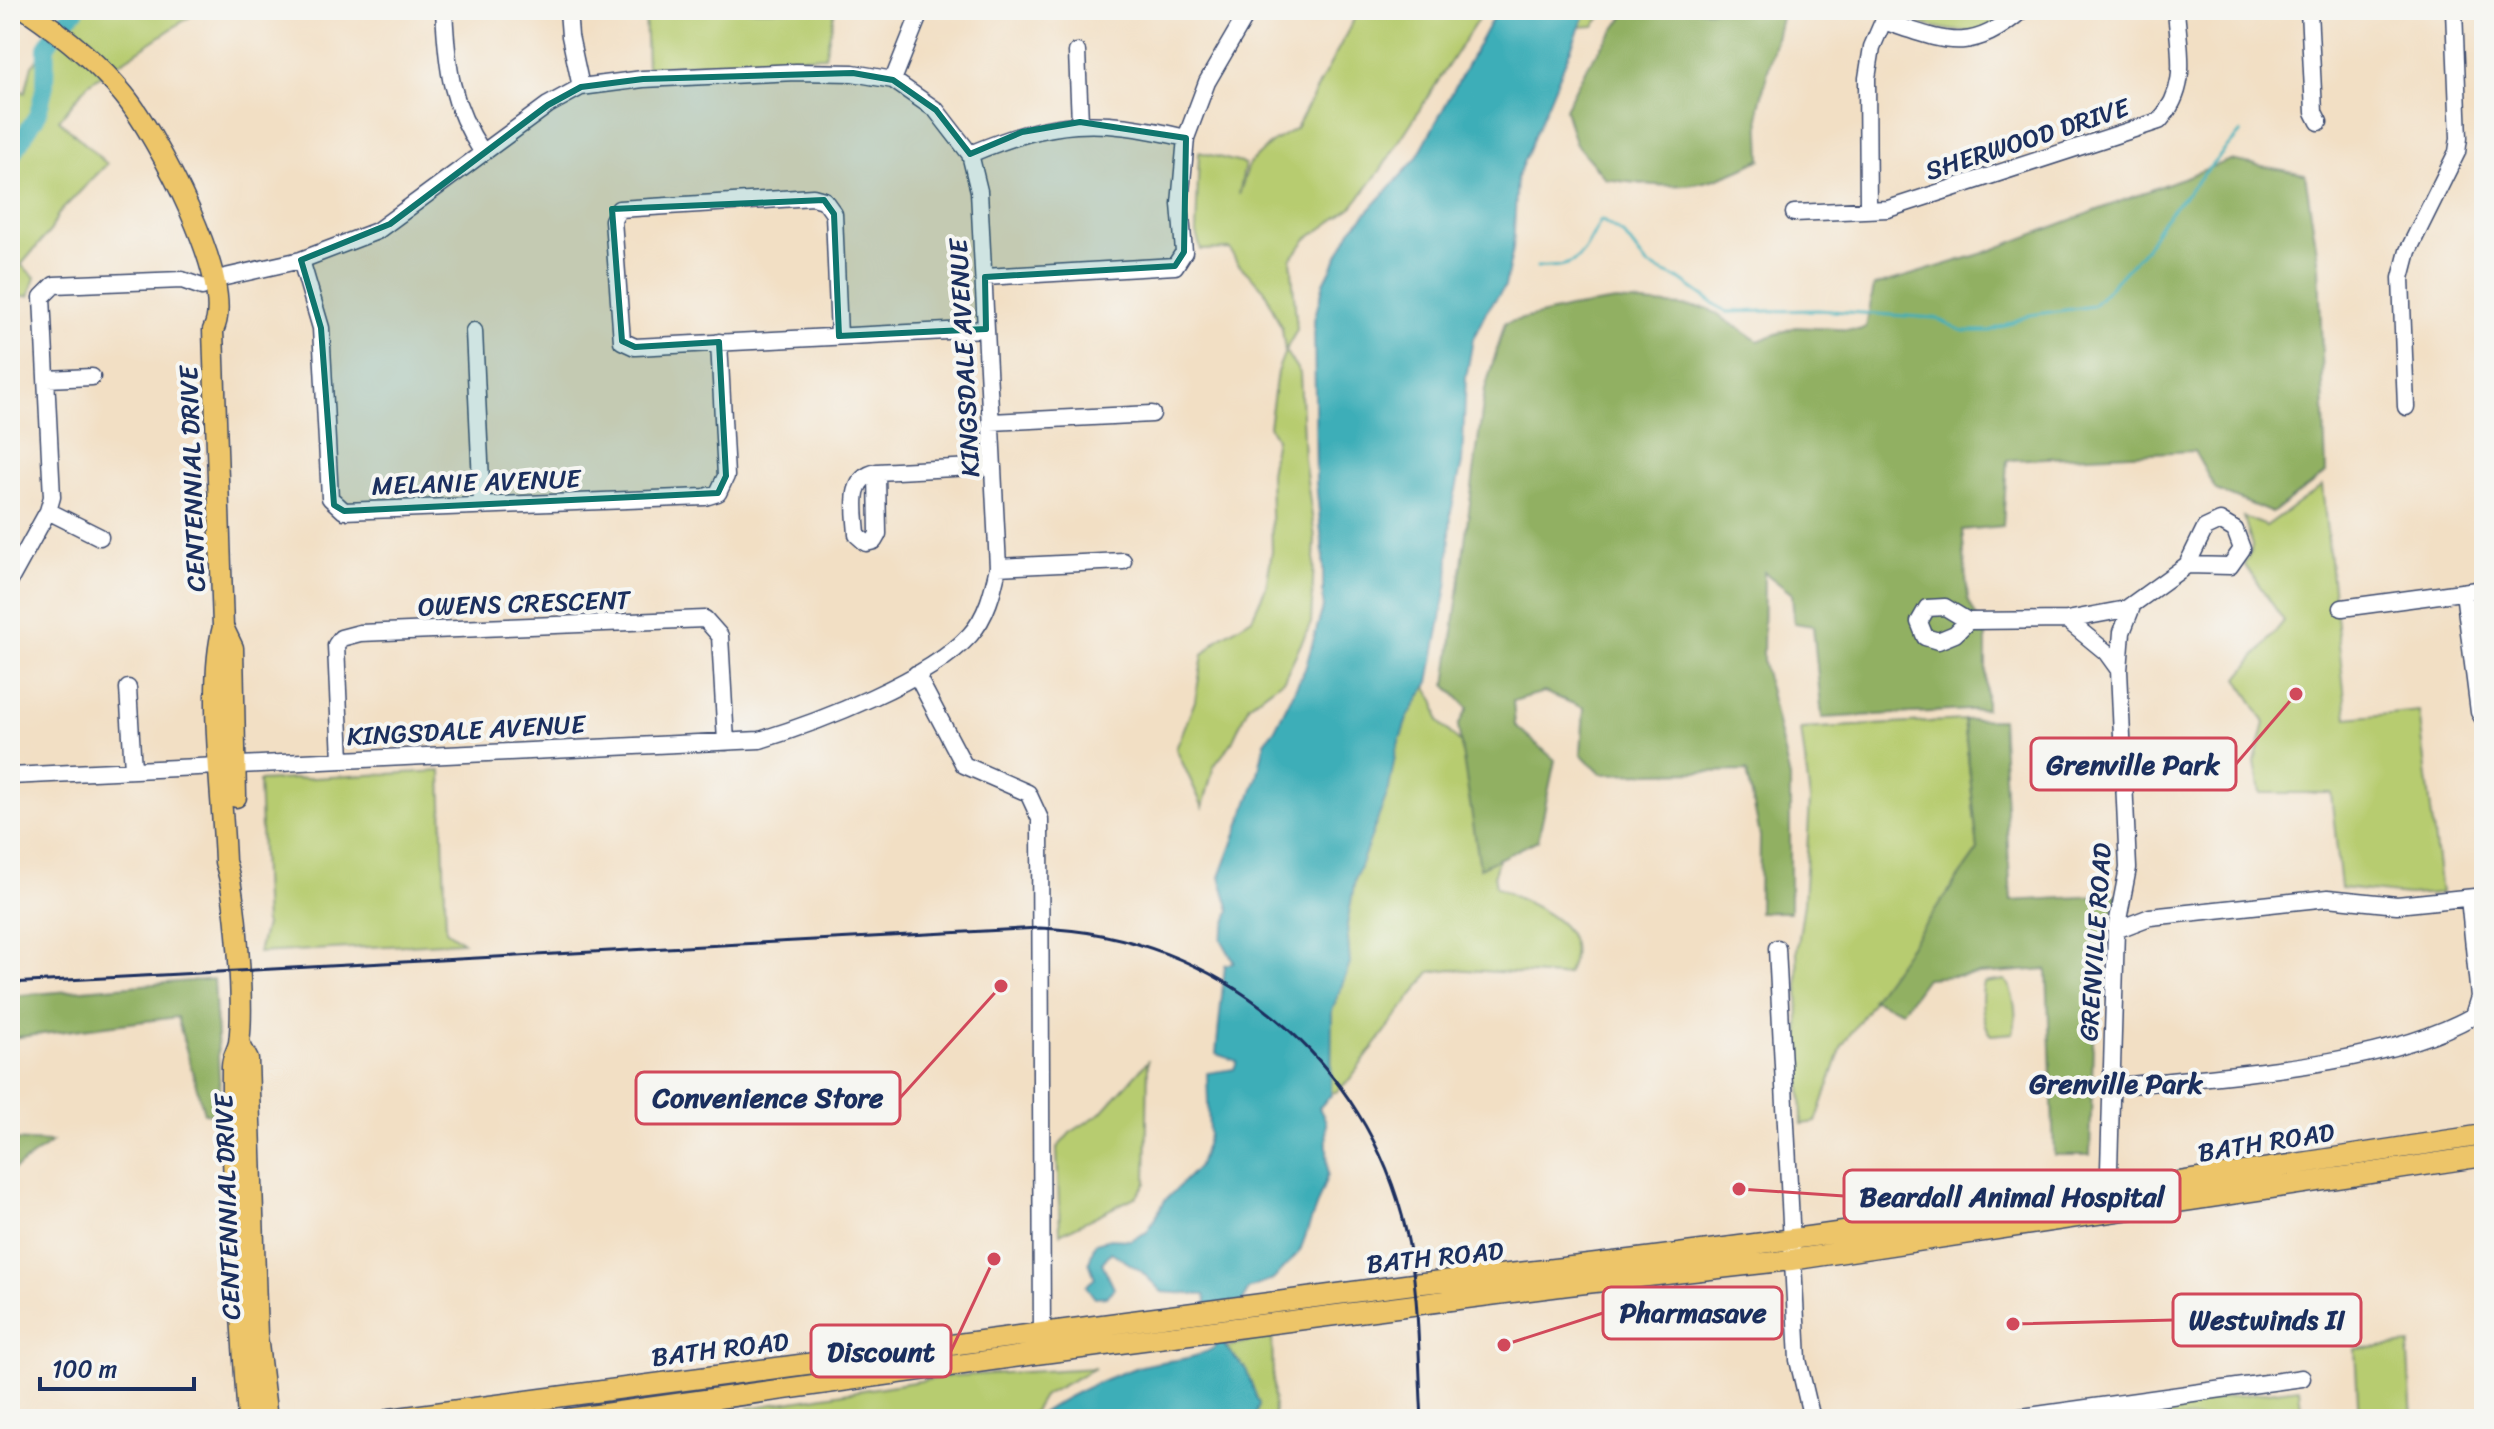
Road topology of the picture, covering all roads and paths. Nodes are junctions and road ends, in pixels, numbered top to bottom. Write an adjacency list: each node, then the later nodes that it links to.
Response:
1 (27, 10): 23 (main road, CENTENNIAL DRIVE)
2 (444, 10): 17 (street)
3 (568, 10): 13 (street)
4 (921, 10): 12 (street)
5 (1249, 10): 16 (street)
6 (2022, 10): 10 (street)
7 (2176, 10): 19 (street, SHERWOOD DRIVE)
8 (2309, 10): 15 (street)
9 (2454, 10): 30 (street)
10 (1886, 16): 19 (street)
11 (1077, 52): 14 (street)
12 (893, 80): 13 (street, KINGSDALE AVENUE); 18 (street, KINGSDALE AVENUE)
13 (581, 87): 17 (street, KINGSDALE AVENUE)
14 (1080, 122): 16 (street); 18 (street)
15 (2319, 122)
16 (1186, 138): 22 (street)
17 (483, 153): 21 (street, KINGSDALE AVENUE)
18 (970, 154): 22 (street, KINGSDALE AVENUE)
19 (1868, 209): 20 (street, SHERWOOD DRIVE)
20 (1794, 213)
21 (301, 260): 23 (street, KINGSDALE AVENUE); 35 (street, MELANIE AVENUE)
22 (985, 277): 24 (street, KINGSDALE AVENUE)
23 (207, 284): 29 (street); 54 (main road, CENTENNIAL DRIVE)
24 (986, 329): 26 (street); 32 (street, KINGSDALE AVENUE)
25 (474, 331): 35 (street)
26 (839, 336): 27 (street); 27 (street)
27 (719, 342): 35 (street, MELANIE AVENUE)
28 (92, 377): 29 (street)
29 (47, 379): 36 (street)
30 (2406, 407)
31 (1152, 414): 32 (street)
32 (991, 422): 33 (street, KINGSDALE AVENUE)
33 (992, 466): 34 (street); 40 (street, KINGSDALE AVENUE)
34 (877, 472)
35 (482, 504)
36 (48, 511): 37 (street); 41 (street)
37 (100, 537)
38 (1123, 561): 40 (street)
39 (2187, 565): 44 (street)
40 (998, 567): 49 (street, KINGSDALE AVENUE)
41 (10, 580)
42 (2484, 589): 43 (street)
43 (2464, 592): 45 (street); 51 (street)
44 (2133, 604): 46 (street); 48 (street, GRENVILLE ROAD)
45 (2342, 608)
46 (2067, 620): 47 (street); 48 (street)
47 (1968, 621)
48 (2119, 670): 57 (street, GRENVILLE ROAD)
49 (916, 674): 52 (street, KINGSDALE AVENUE); 73 (street)
50 (128, 688): 55 (street)
51 (2484, 720)
52 (726, 742): 53 (street, KINGSDALE AVENUE); 53 (street, OWENS CRESCENT)
53 (341, 760): 54 (street, KINGSDALE AVENUE)
54 (228, 764): 55 (street, KINGSDALE AVENUE); 62 (main road, CENTENNIAL DRIVE)
55 (133, 769): 56 (street, KINGSDALE AVENUE)
56 (10, 776)
57 (2125, 889): 59 (street); 60 (street, GRENVILLE ROAD)
58 (2476, 897): 59 (street); 63 (street)
59 (2150, 917): 60 (street)
60 (2116, 930): 63 (street, GRENVILLE ROAD)
61 (1777, 948): 69 (street)
62 (239, 1043): 76 (main road, CENTENNIAL DRIVE); 77 (main road, CENTENNIAL DRIVE)
63 (2111, 1087): 66 (street, GRENVILLE ROAD)
64 (2484, 1135): 67 (main road, BATH ROAD)
65 (2484, 1156): 70 (main road, BATH ROAD)
66 (2109, 1169): 67 (street); 68 (street, GRENVILLE ROAD)
67 (2136, 1188): 68 (main road, BATH ROAD)
68 (2096, 1194): 69 (main road, BATH ROAD)
69 (1790, 1239): 70 (street); 71 (main road, BATH ROAD)
70 (1791, 1260): 71 (main road, BATH ROAD); 80 (street)
71 (1567, 1277): 72 (main road, BATH ROAD)
72 (1262, 1315): 73 (main road, BATH ROAD); 73 (main road, BATH ROAD)
73 (1042, 1344): 78 (main road, BATH ROAD); 79 (main road, BATH ROAD)
74 (2302, 1378): 75 (street)
75 (2107, 1413): 81 (street)
76 (248, 1419)
77 (267, 1419)
78 (390, 1419)
79 (568, 1419)
80 (1812, 1419)
81 (2007, 1419)

